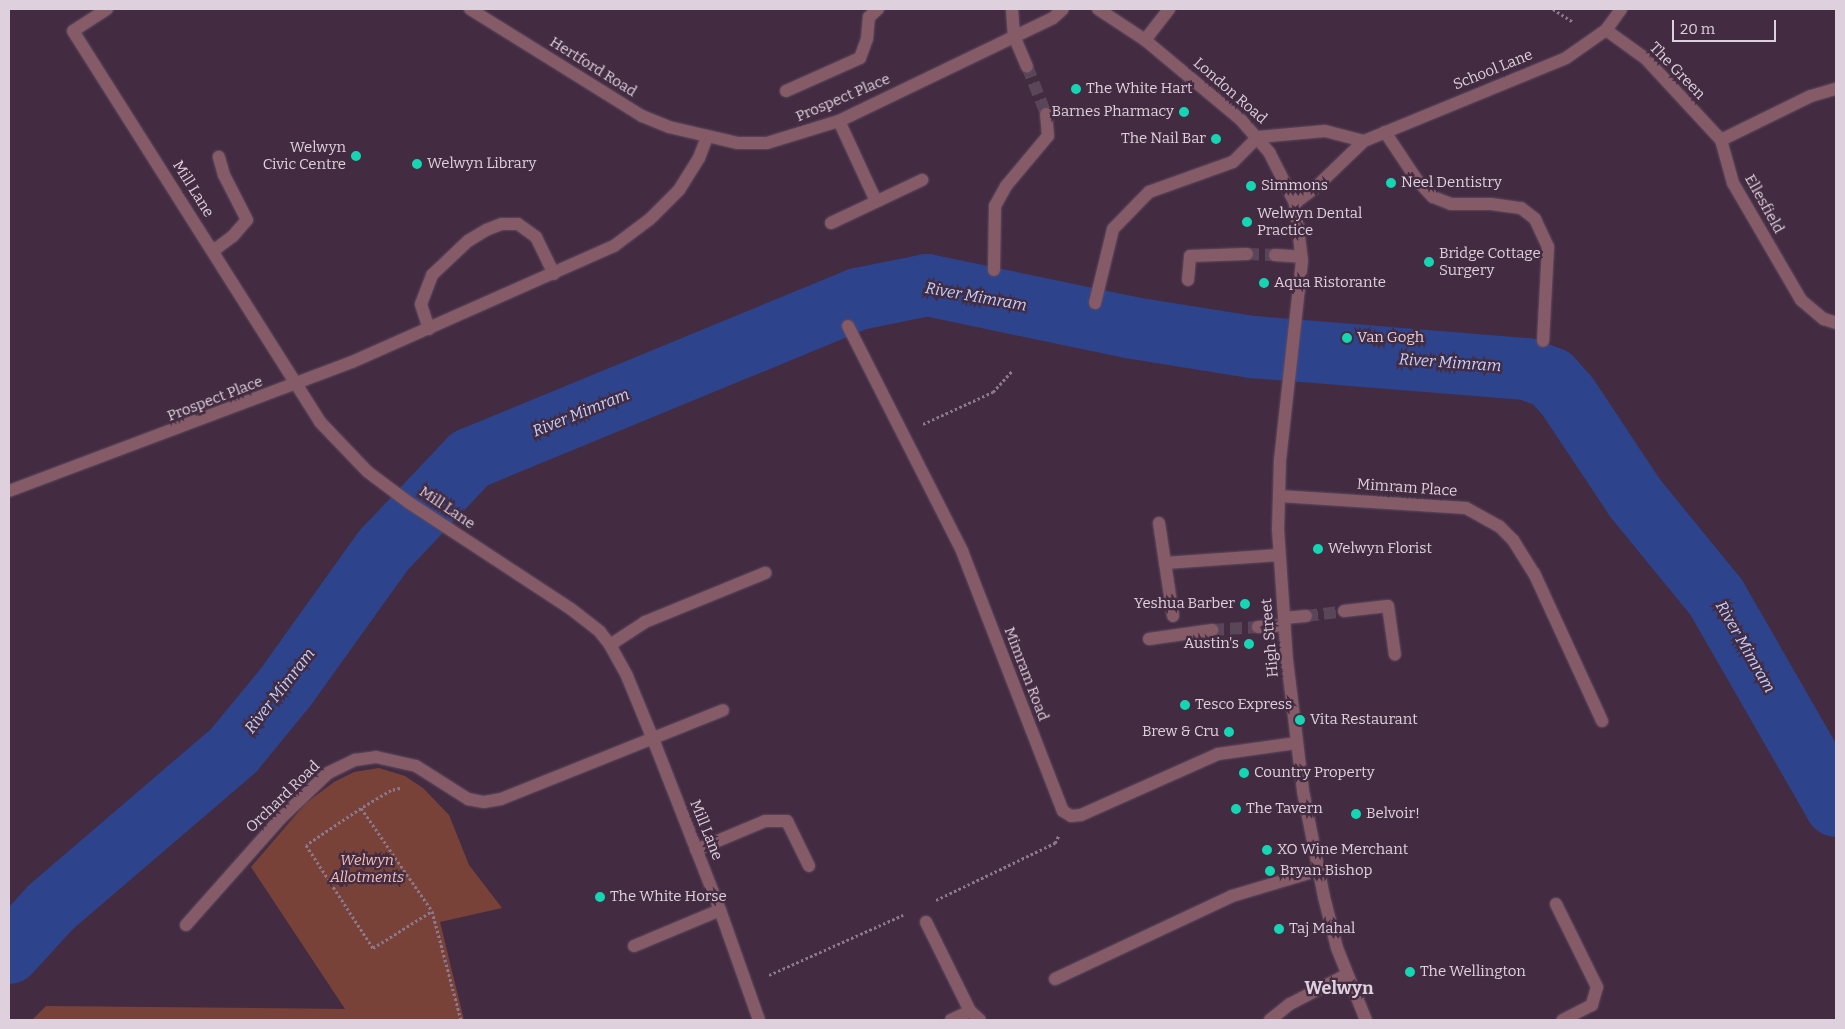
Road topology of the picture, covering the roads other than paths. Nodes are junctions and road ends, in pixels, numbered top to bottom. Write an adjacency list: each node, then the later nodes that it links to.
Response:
1 (107, 9): 27 (street, Mill Lane)
2 (470, 9): 18 (street, Hertford Road)
3 (878, 9): 14 (street)
4 (1012, 9): 10 (street)
5 (1063, 9): 10 (street, Prospect Place)
6 (1098, 9): 11 (street, London Road)
7 (1169, 9): 11 (street)
8 (1621, 9): 9 (street, School Lane)
9 (1606, 30): 17 (street, School Lane); 20 (street, The Green)
10 (1014, 36): 12 (street); 16 (street, Prospect Place)
11 (1145, 40): 19 (street, London Road)
12 (1028, 66)
13 (1836, 89): 20 (street)
14 (786, 91)
15 (1046, 114): 31 (street)
16 (839, 121): 18 (street, Prospect Place); 24 (street)
17 (1385, 132): 21 (street, School Lane); 38 (street)
18 (707, 137): 32 (street, Prospect Place)
19 (1258, 137): 21 (street); 25 (street, London Road); 34 (street)
20 (1721, 140): 35 (street, Ellesfield)
21 (1364, 141): 25 (street, School Lane)
22 (219, 157): 27 (street)
23 (922, 180): 24 (street)
24 (876, 201): 26 (street)
25 (1295, 203): 30 (street, London Road)
26 (831, 223)
27 (213, 251): 40 (street, Mill Lane)
28 (1247, 254): 33 (street)
29 (1275, 255): 30 (street)
30 (1302, 257): 39 (street, London Road)
31 (994, 270)
32 (554, 274): 37 (street, Prospect Place); 37 (street)
33 (1188, 280)
34 (1094, 302)
35 (1836, 323)
36 (848, 326): 59 (street, Mimram Road)
37 (429, 329): 40 (street, Prospect Place)
38 (1543, 341)
39 (1289, 381): 42 (street, High Street)
40 (295, 385): 41 (street, Prospect Place); 54 (street, Mill Lane)
41 (9, 491)
42 (1279, 496): 44 (street, High Street); 57 (street, Mimram Place)
43 (1159, 524): 45 (street)
44 (1279, 555): 45 (street); 50 (street, High Street)
45 (1165, 563): 48 (street)
46 (765, 573): 54 (street)
47 (1344, 611): 55 (street)
48 (1173, 616)
49 (1306, 616): 50 (street)
50 (1284, 622): 51 (street); 59 (street, High Street)
51 (1258, 627)
52 (1212, 630): 53 (street)
53 (1149, 639)
54 (610, 645): 58 (street, Mill Lane)
55 (1395, 655)
56 (723, 710): 58 (street, Orchard Road)
57 (1602, 721)
58 (653, 739): 60 (street, Mill Lane); 66 (street, Orchard Road)
59 (1296, 743): 62 (street, High Street)
60 (696, 850): 61 (street); 64 (street, Mill Lane)
61 (808, 866)
62 (1319, 870): 68 (street, High Street); 69 (street)
63 (1556, 904): 76 (street)
64 (720, 910): 67 (street); 71 (street, Mill Lane)
65 (926, 922): 70 (street)
66 (186, 925)
67 (634, 946)
68 (1346, 976): 74 (street); 75 (street, High Street)
69 (1055, 979)
70 (970, 1011): 72 (street); 73 (street)
71 (759, 1020)
72 (951, 1020)
73 (980, 1020)
74 (1270, 1020)
75 (1366, 1020)
76 (1563, 1020)

